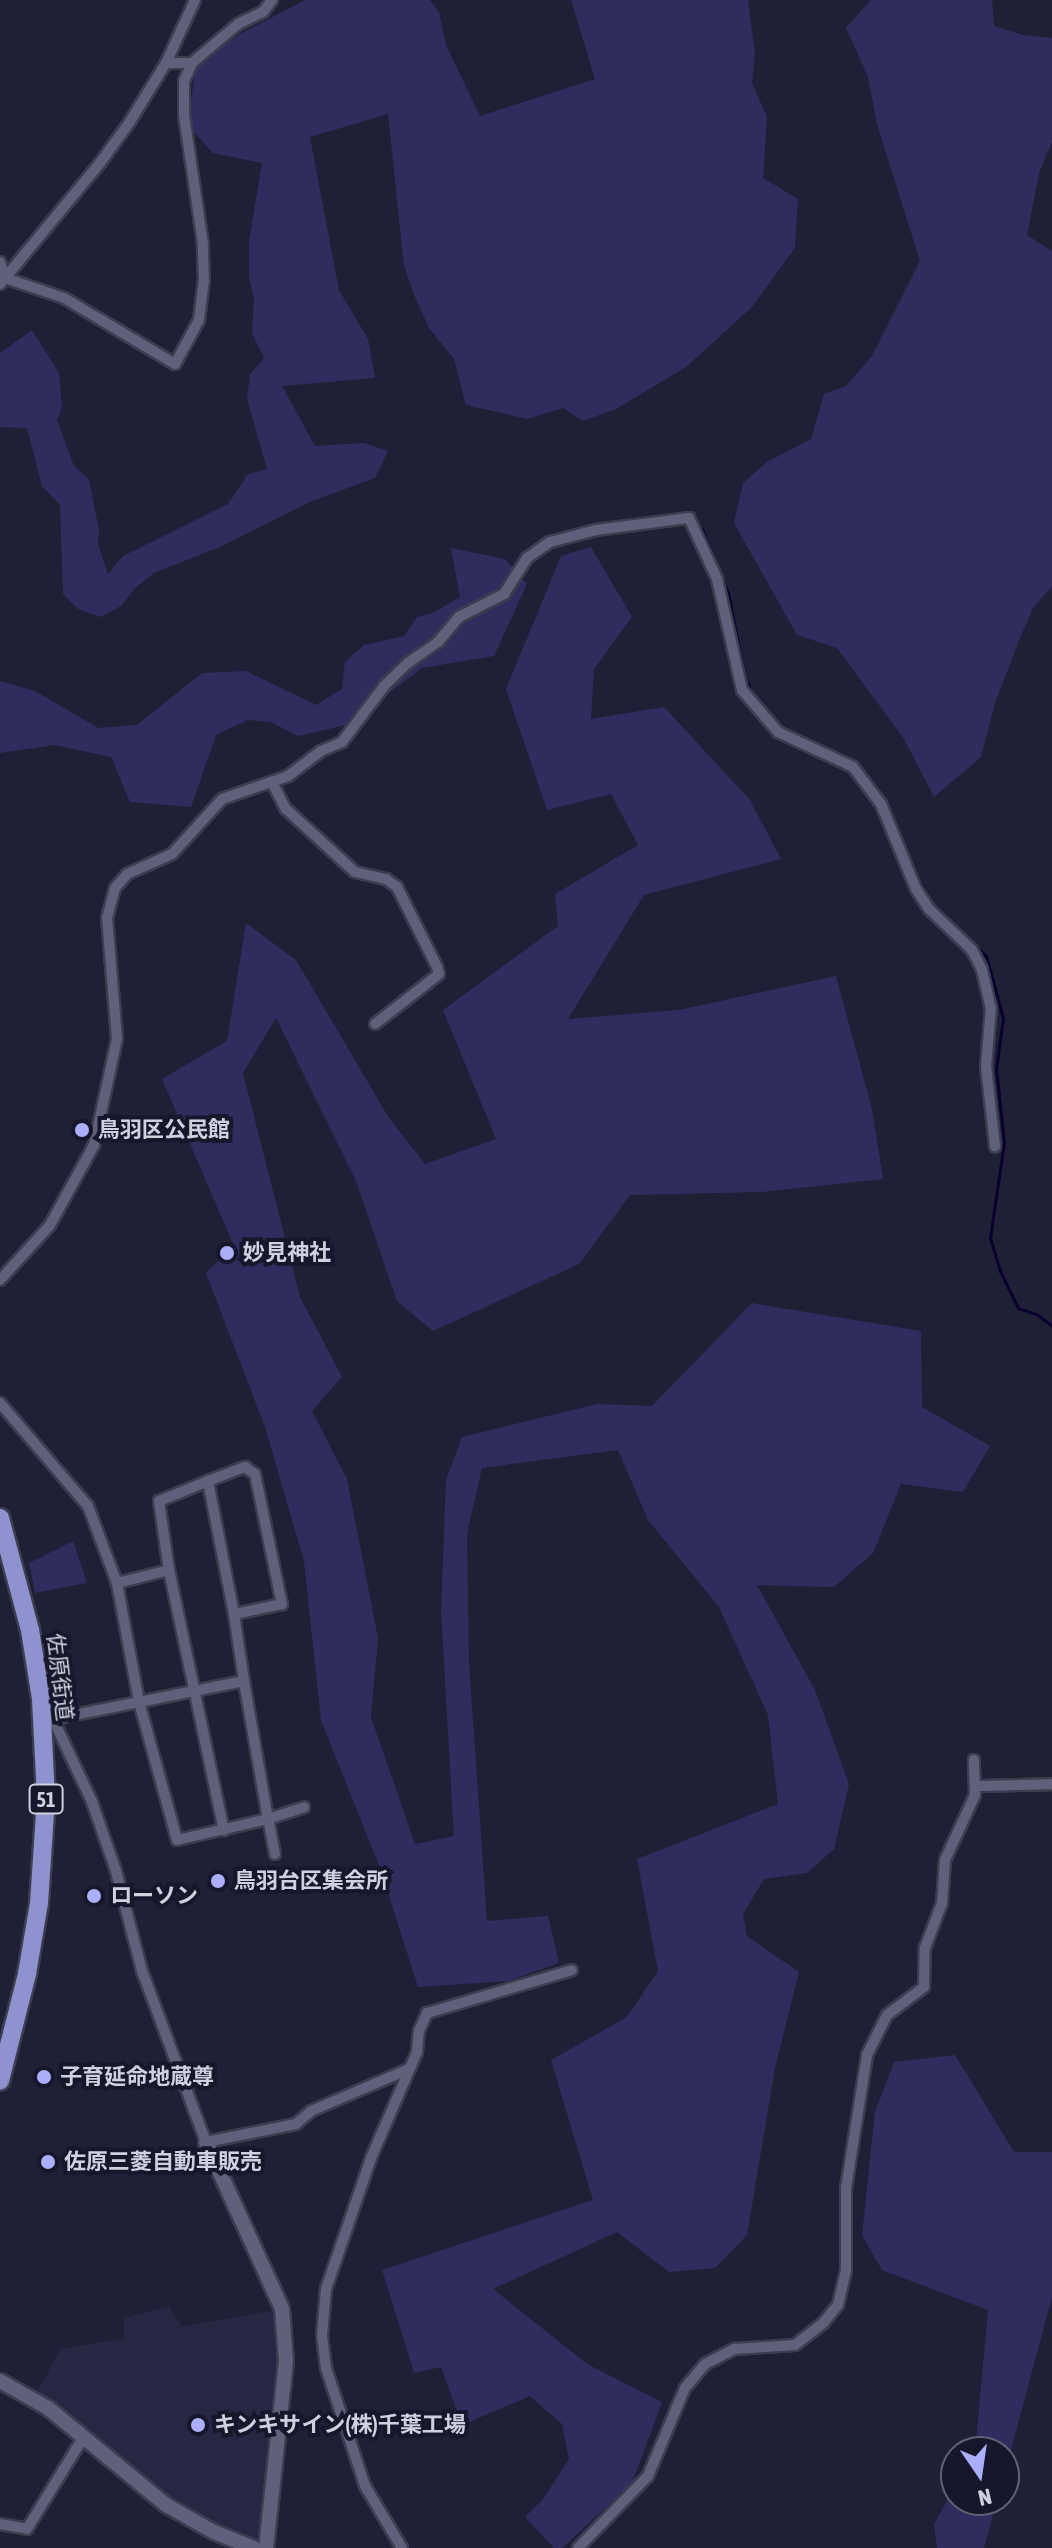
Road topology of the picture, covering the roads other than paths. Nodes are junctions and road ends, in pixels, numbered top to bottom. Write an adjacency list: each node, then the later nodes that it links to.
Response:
1 (195, 0): 3 (street)
2 (272, 0): 4 (street)
3 (166, 63): 4 (street); 6 (street)
4 (192, 63): 6 (street)
5 (0, 262): 6 (street)
6 (3, 281)
7 (272, 782): 8 (street); 9 (street); 10 (street)
8 (375, 1024)
9 (995, 1146)
10 (0, 1280)
11 (0, 1403): 15 (street)
12 (208, 1481): 14 (street); 16 (street); 16 (street)
13 (1, 1521): 20 (highway, 佐原街道 / 51)
14 (169, 1570): 15 (street); 18 (street)
15 (117, 1583): 19 (street)
16 (234, 1614): 17 (street)
17 (244, 1681): 18 (street); 25 (street)
18 (192, 1692): 19 (street); 26 (street)
19 (139, 1702): 20 (street); 26 (street)
20 (48, 1720): 29 (highway, 佐原街道 / 51); 32 (street)
21 (974, 1760): 23 (street)
22 (1052, 1784): 23 (street)
23 (977, 1786): 39 (street)
24 (304, 1807): 25 (street)
25 (268, 1819): 26 (street); 27 (street)
26 (224, 1830)
27 (275, 1854)
28 (572, 1970): 30 (street)
29 (5, 2040): 31 (highway, 佐原街道 / 51)
30 (409, 2069): 32 (street); 38 (street)
31 (0, 2081)
32 (206, 2142): 37 (street)
33 (0, 2381): 34 (street)
34 (83, 2438): 35 (street); 36 (street)
35 (0, 2524)
36 (254, 2548)
37 (266, 2548)
38 (402, 2548)
39 (578, 2548)

